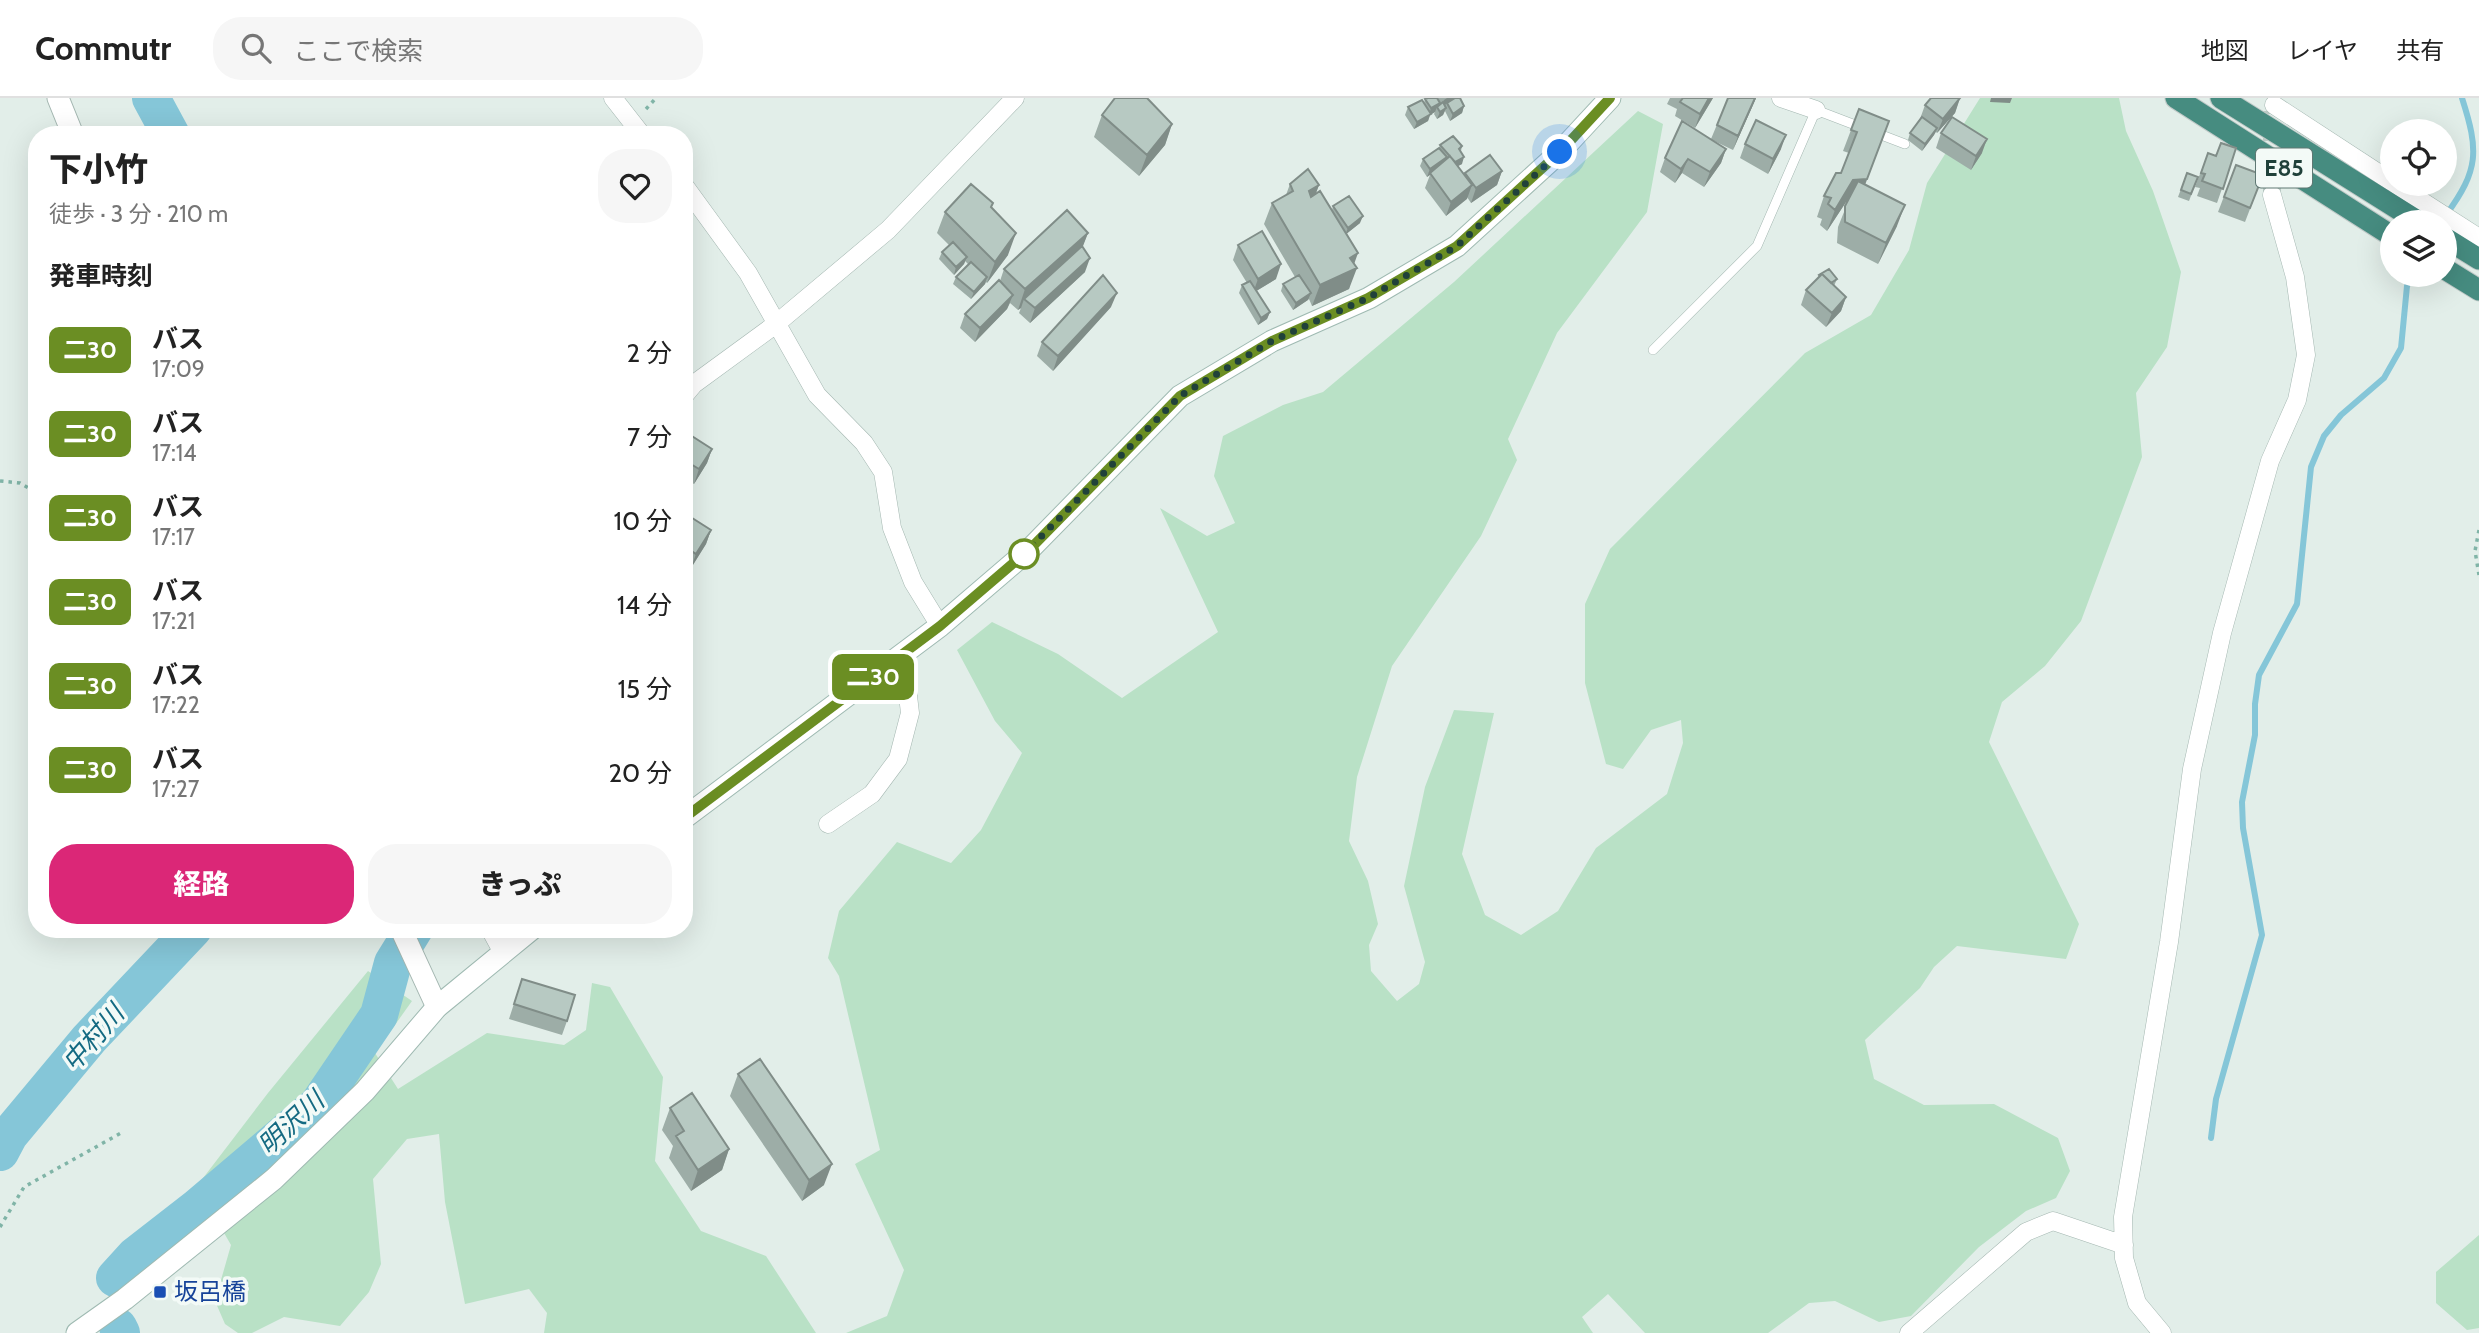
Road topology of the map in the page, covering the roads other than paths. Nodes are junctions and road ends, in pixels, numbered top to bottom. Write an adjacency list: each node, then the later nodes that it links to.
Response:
1 (58, 98): 10 (main road)
2 (613, 98): 11 (street)
3 (1015, 98): 24 (street)
4 (1610, 98): 27 (main road)
5 (1781, 98): 9 (street)
6 (2176, 98): 18 (highway, E85)
7 (2221, 98): 17 (highway, E85)
8 (2274, 105): 13 (street)
9 (1816, 110): 12 (lane); 25 (lane)
10 (69, 126)
11 (635, 126)
12 (1905, 144)
13 (2380, 174)
14 (2272, 195): 36 (street)
15 (2414, 196): 19 (street)
16 (693, 197): 24 (street)
17 (2400, 210)
18 (2380, 228)
19 (2479, 238)
20 (2457, 246): 21 (highway)
21 (2479, 260)
22 (2457, 276): 23 (highway)
23 (2479, 290)
24 (776, 324): 26 (street); 27 (street)
25 (1653, 351)
26 (693, 385)
27 (940, 626): 28 (main road)
28 (907, 651): 29 (main road); 30 (street)
29 (693, 811)
30 (828, 824)
31 (405, 938): 35 (main road)
32 (495, 938): 34 (street)
33 (522, 938): 34 (main road)
34 (503, 953): 35 (main road)
35 (437, 1007): 37 (main road)
36 (2123, 1245): 38 (street); 39 (street)
37 (77, 1333)
38 (1909, 1333)
39 (2162, 1333)

